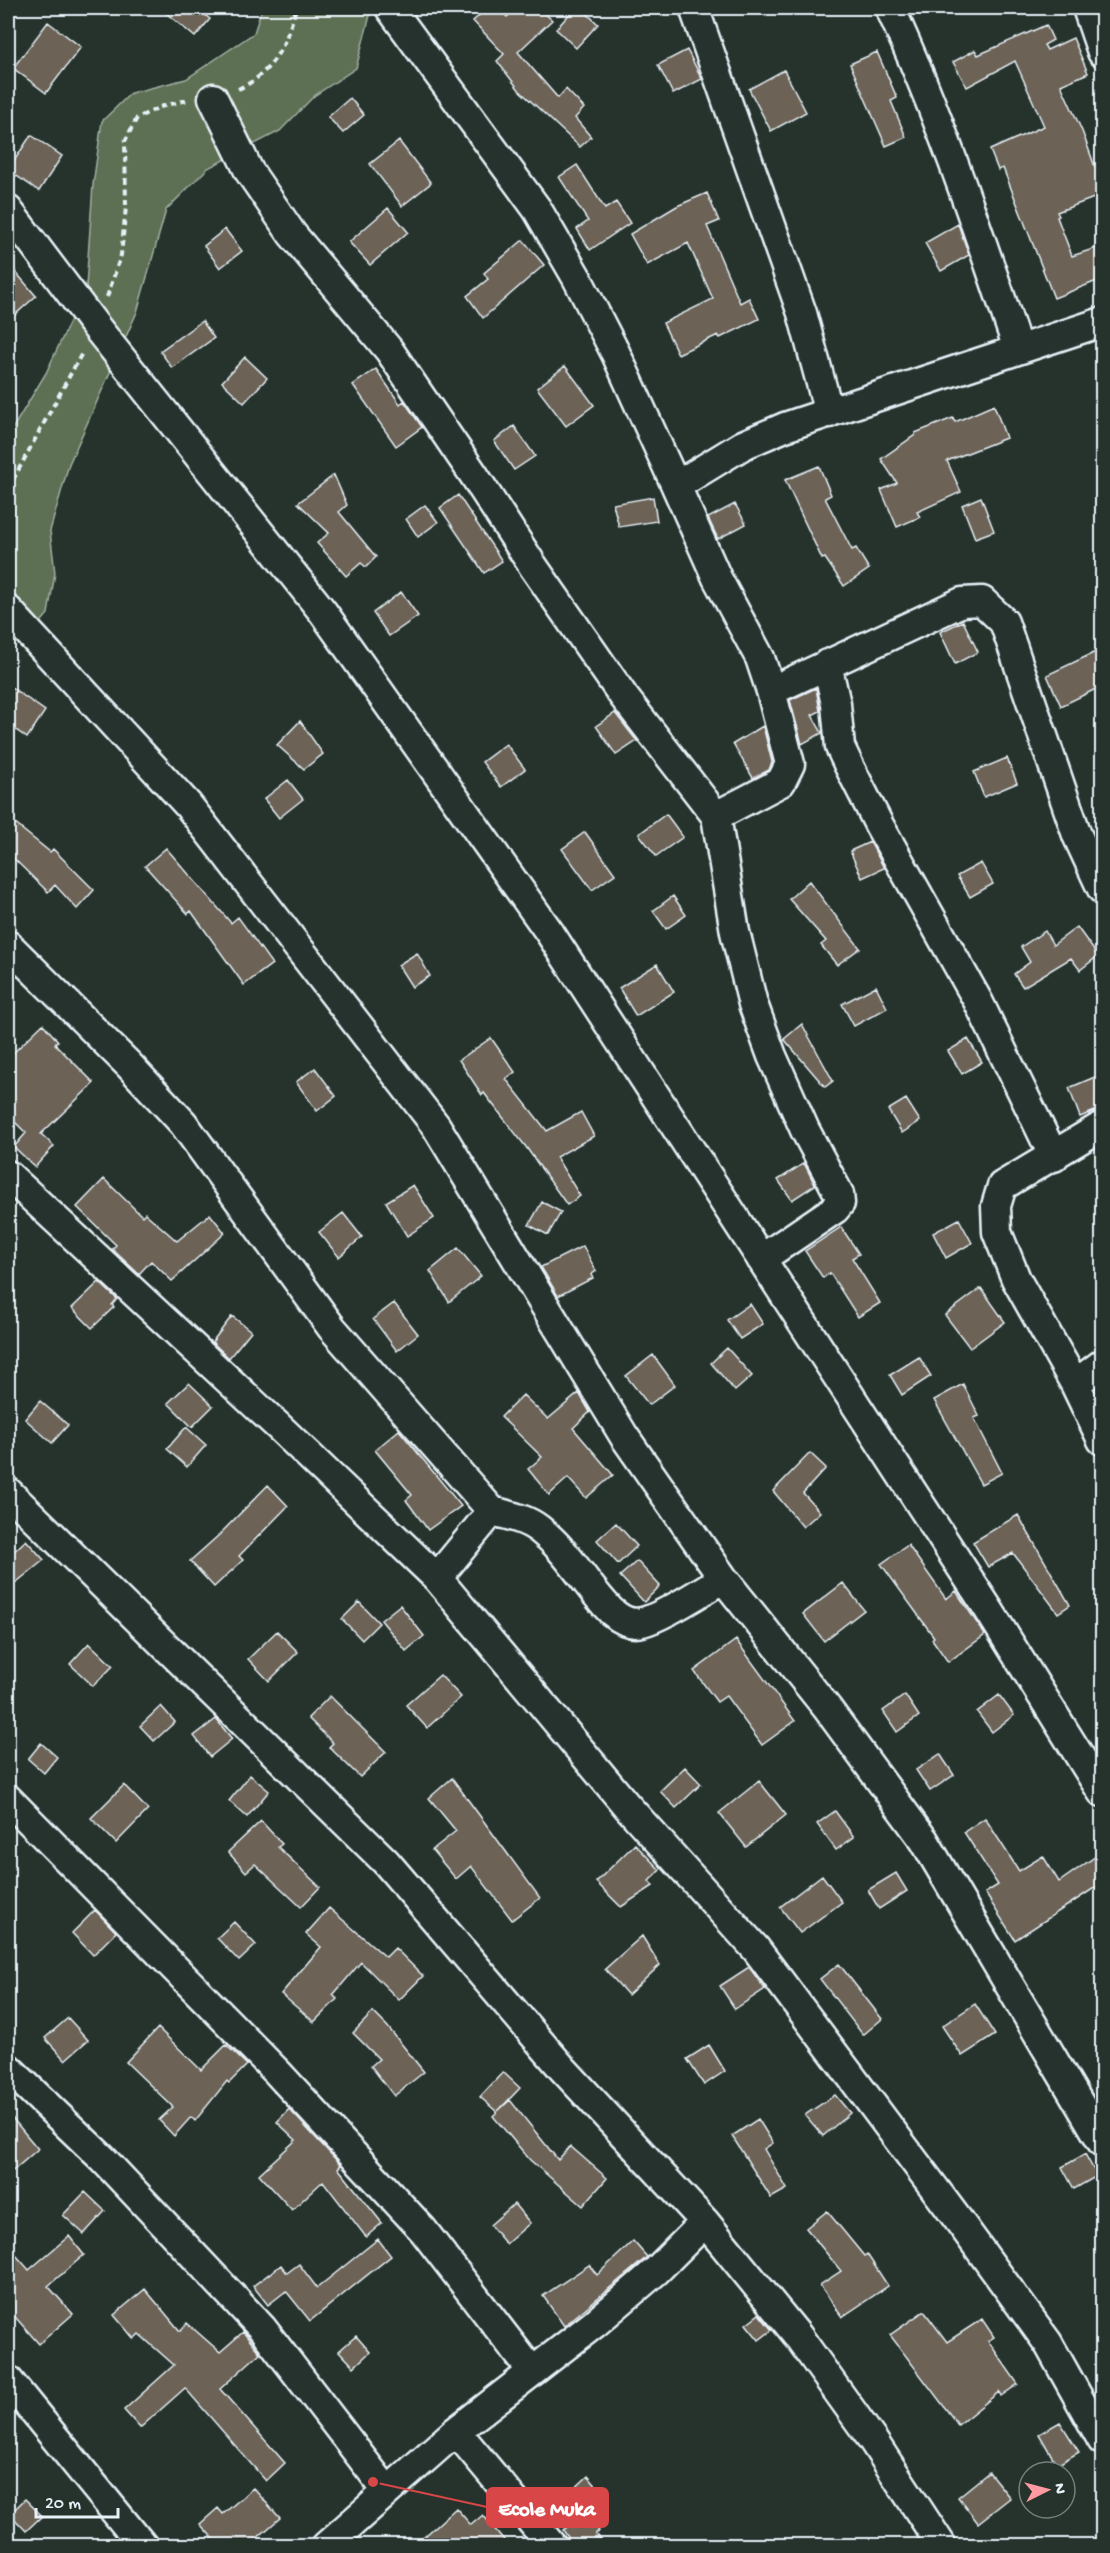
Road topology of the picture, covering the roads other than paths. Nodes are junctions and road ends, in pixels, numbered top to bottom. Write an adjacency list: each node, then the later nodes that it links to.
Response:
1 (390, 8): 11 (street)
2 (694, 8): 10 (street)
3 (890, 8): 9 (street)
4 (1087, 8): 5 (street)
5 (1102, 52)
6 (213, 98): 15 (street)
7 (8, 210): 21 (street)
8 (1102, 322): 9 (street)
9 (1018, 349): 10 (street)
10 (829, 413): 11 (street)
11 (676, 486): 14 (street)
12 (8, 610): 28 (street)
13 (827, 664): 14 (street); 16 (street); 19 (street)
14 (771, 691): 15 (street)
15 (716, 816): 21 (street)
16 (1102, 889)
17 (8, 945): 26 (street)
18 (1102, 1126): 19 (street)
19 (1054, 1157): 23 (street)
20 (8, 1175): 27 (street)
21 (761, 1259): 29 (street)
22 (1102, 1364): 23 (street)
23 (1075, 1384): 24 (street)
24 (1102, 1440)
25 (8, 1492): 33 (street)
26 (492, 1510): 27 (street); 28 (street)
27 (437, 1578): 37 (street)
28 (723, 1578): 32 (street)
29 (1102, 1792)
30 (8, 1799): 34 (street)
31 (8, 2068): 38 (street)
32 (1102, 2142)
33 (705, 2222): 34 (street); 42 (street)
34 (531, 2370): 36 (street)
35 (8, 2380): 39 (street)
36 (456, 2431): 38 (street); 41 (street)
37 (1102, 2439)
38 (387, 2491): 40 (street)
39 (143, 2546)
40 (326, 2546)
41 (552, 2546)
42 (942, 2546)

